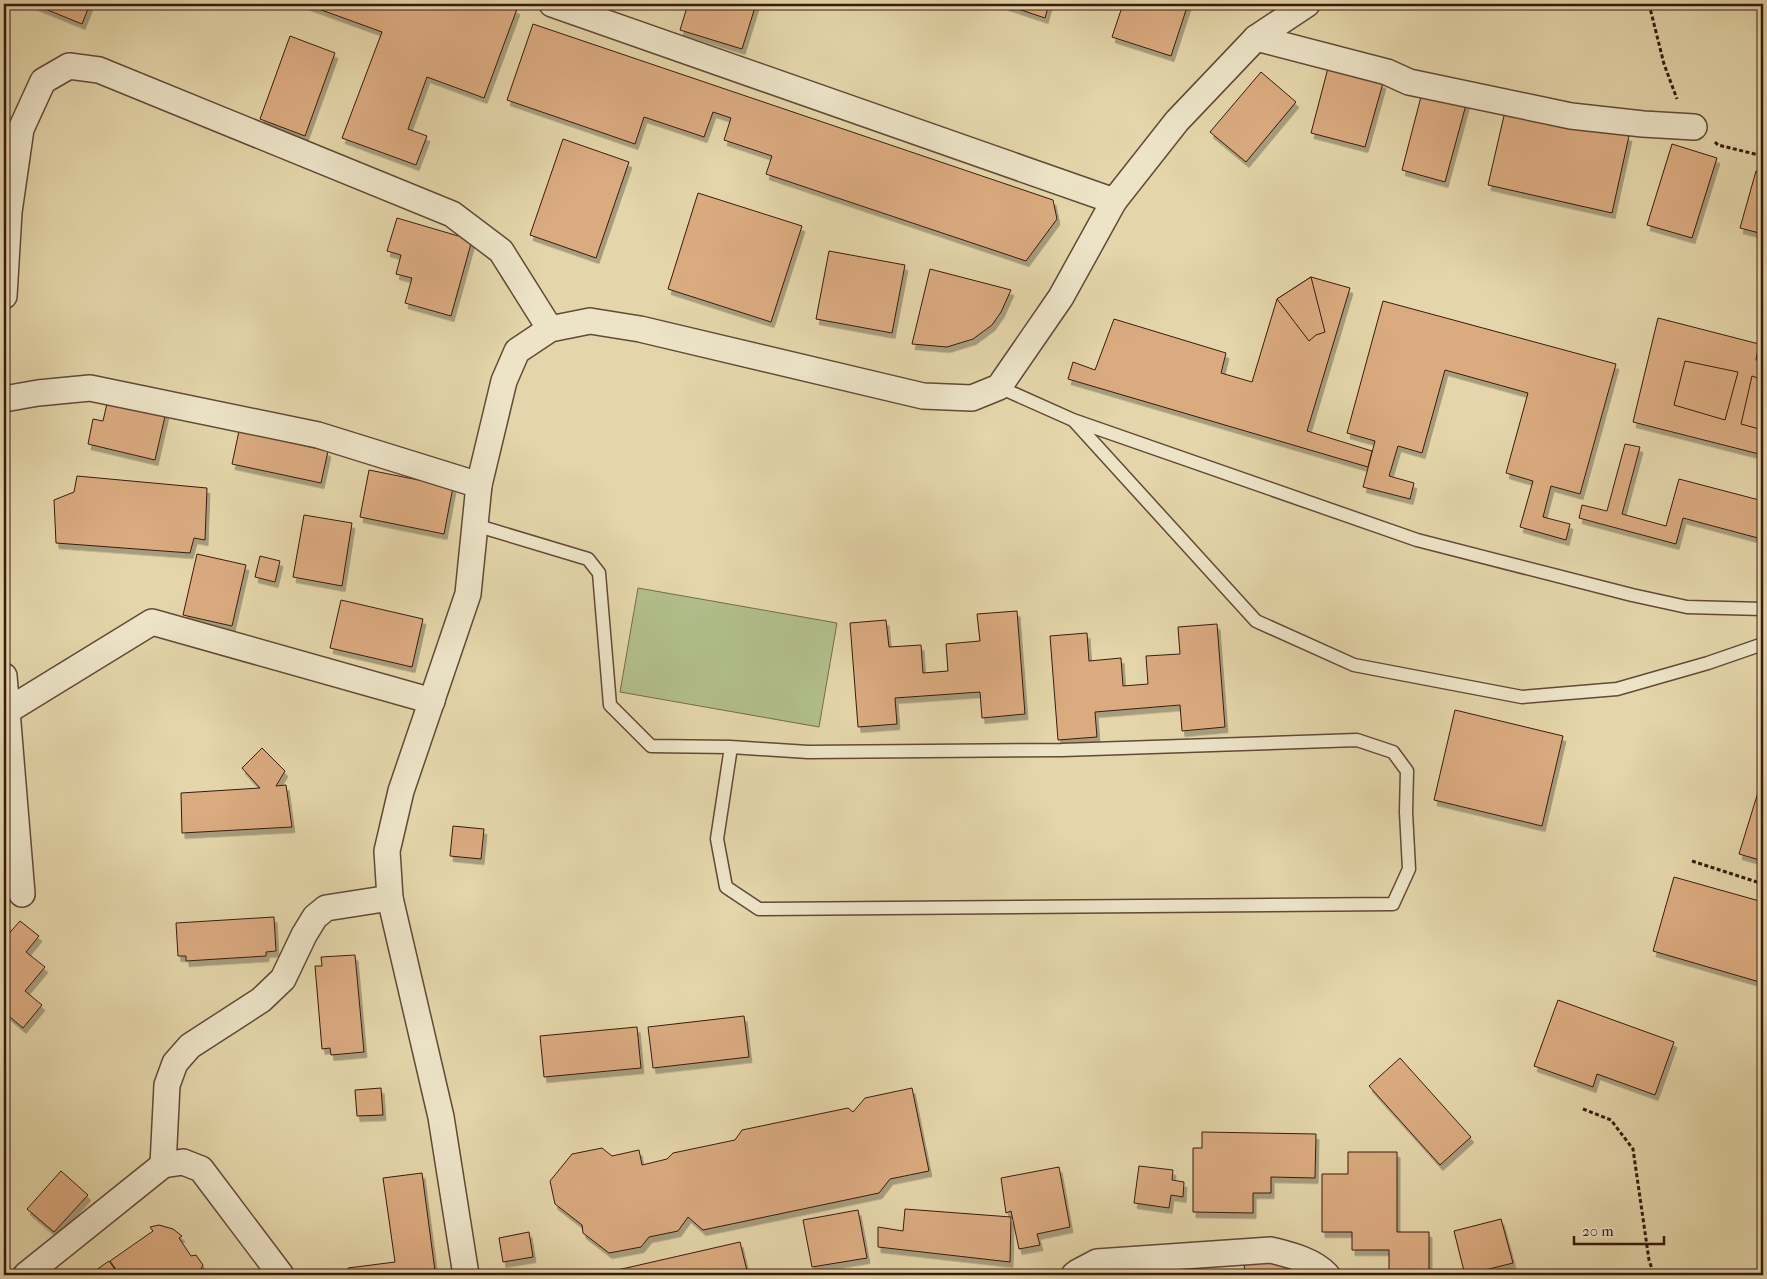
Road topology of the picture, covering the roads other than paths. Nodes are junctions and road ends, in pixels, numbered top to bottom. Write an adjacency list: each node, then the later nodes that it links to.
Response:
1 (552, 4): 5 (street)
2 (1307, 4): 3 (street)
3 (1256, 38): 4 (street); 5 (street)
4 (1694, 127)
5 (1114, 202): 8 (street)
6 (4, 296): 7 (street)
7 (550, 329): 8 (street); 11 (street)
8 (999, 387): 10 (lane)
9 (4, 399): 11 (street)
10 (1073, 420): 13 (lane); 14 (lane)
11 (479, 485): 12 (street)
12 (475, 525): 16 (street); 18 (lane)
13 (1763, 609)
14 (1763, 644)
15 (4, 676): 17 (street)
16 (432, 701): 17 (street); 20 (street)
17 (7, 711): 19 (street)
18 (731, 748): 18 (lane)
19 (22, 894)
20 (390, 898): 21 (street); 24 (street)
21 (163, 1165): 22 (street); 23 (street)
22 (26, 1275)
23 (281, 1275)
24 (466, 1275)
25 (1074, 1275): 26 (street)
26 (1327, 1275)

